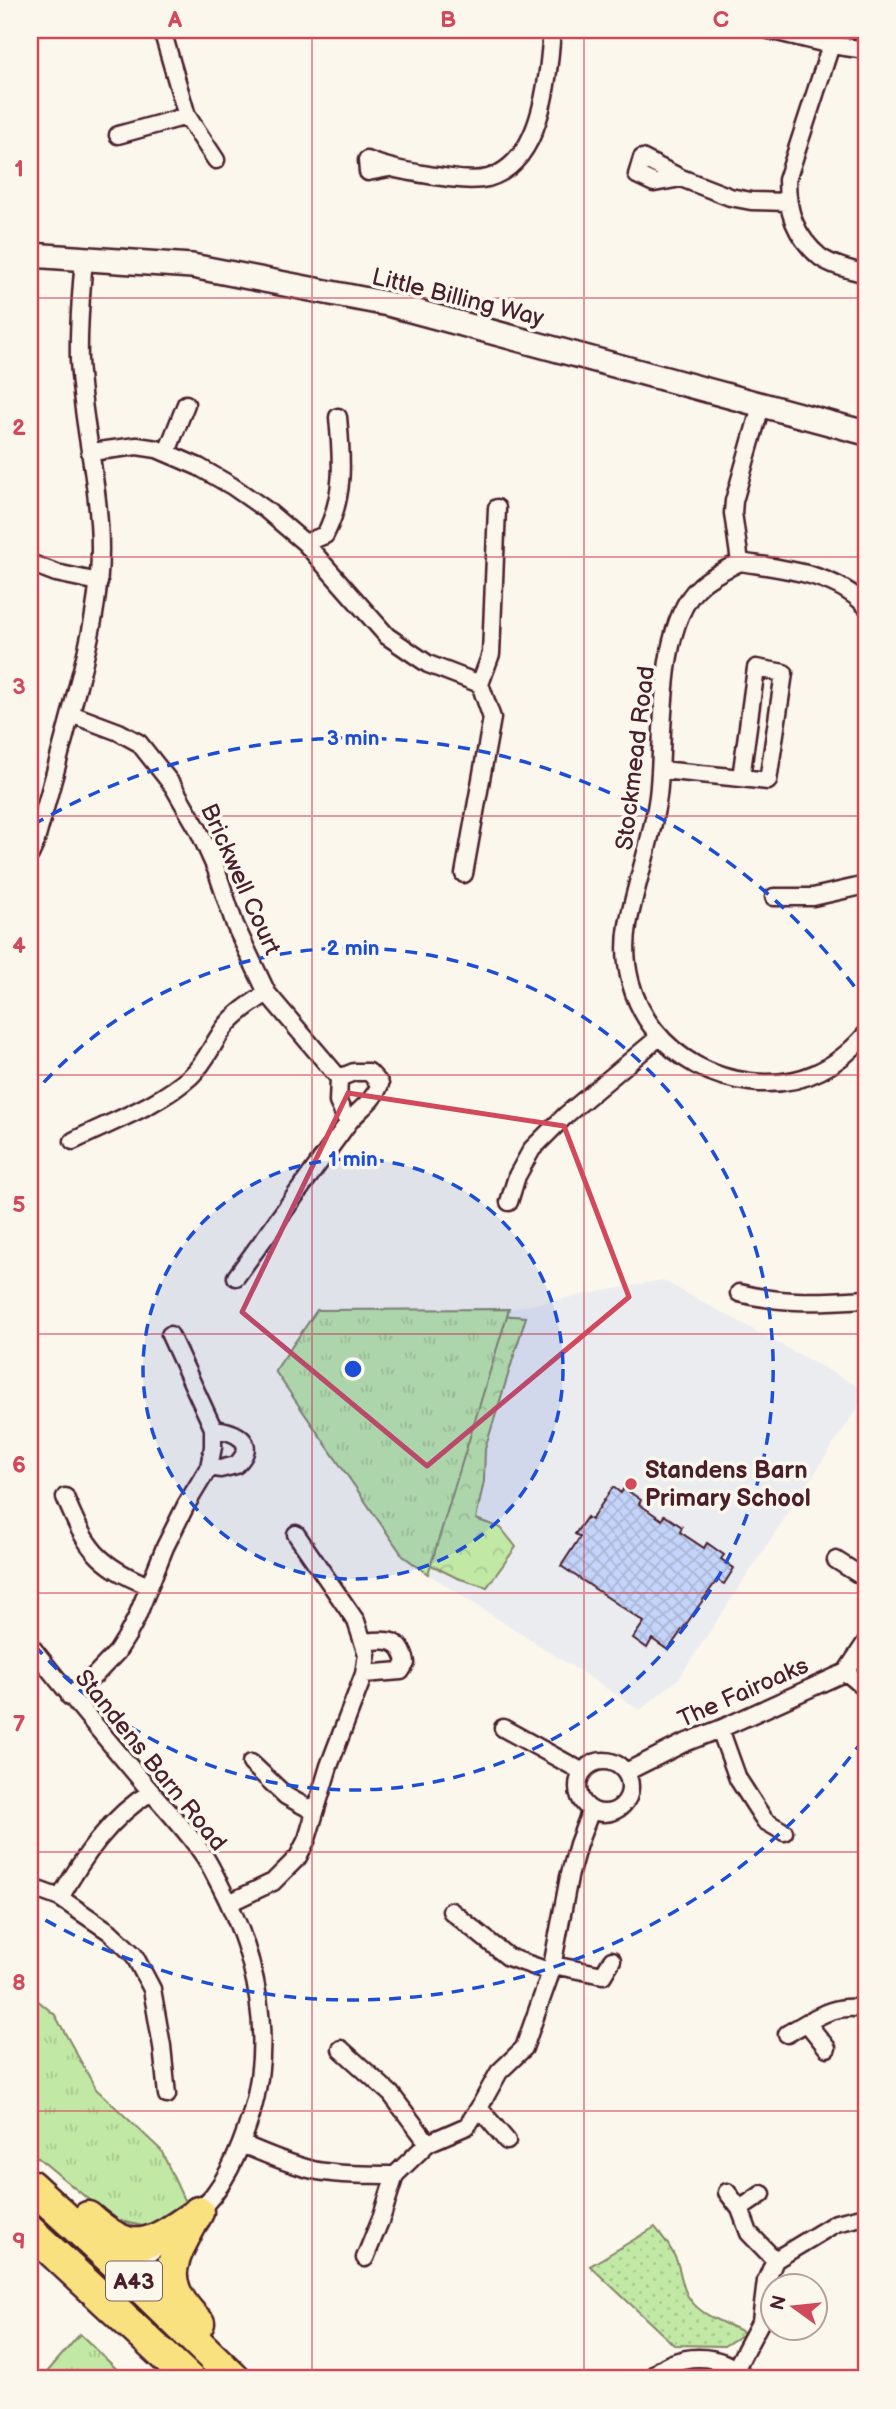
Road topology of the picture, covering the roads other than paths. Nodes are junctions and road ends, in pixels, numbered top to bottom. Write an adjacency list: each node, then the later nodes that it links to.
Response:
1 (162, 30): 6 (street)
2 (552, 30): 9 (street)
3 (769, 30): 4 (street)
4 (831, 45): 5 (street); 11 (street)
5 (866, 50)
6 (187, 116): 7 (street); 8 (street)
7 (118, 135)
8 (216, 160)
9 (389, 169)
10 (681, 178): 11 (street)
11 (787, 202): 14 (street)
12 (30, 255): 13 (street, Little Billing Way)
13 (84, 259): 16 (street, Little Billing Way); 19 (street)
14 (866, 274)
15 (186, 404): 20 (street)
16 (761, 406): 18 (street, Little Billing Way); 23 (street)
17 (338, 417): 22 (street)
18 (866, 433)
19 (92, 452): 20 (street); 25 (street)
20 (167, 452): 22 (street)
21 (497, 508): 27 (street)
22 (305, 543): 27 (street)
23 (740, 562): 26 (street); 29 (street, Stockmead Road)
24 (30, 563): 25 (street)
25 (99, 582): 28 (street)
26 (866, 606)
27 (480, 684): 32 (street)
28 (71, 714): 31 (street); 35 (street, Brickwell Court)
29 (661, 769): 30 (street); 37 (street, Stockmead Road)
30 (741, 778): 30 (street)
31 (32, 846)
32 (464, 874)
33 (866, 885): 34 (street)
34 (774, 897)
35 (267, 993): 38 (street, Brickwell Court); 40 (street, Brickwell Court)
36 (866, 1034): 37 (street, Stockmead Road)
37 (658, 1038): 41 (street)
38 (339, 1078): 39 (street); 39 (street)
39 (348, 1123): 42 (street)
40 (73, 1141)
41 (509, 1202)
42 (236, 1277)
43 (739, 1293): 44 (street)
44 (866, 1299)
45 (170, 1335): 46 (street)
46 (213, 1429): 47 (street); 47 (street)
47 (209, 1467): 52 (street)
48 (65, 1496): 52 (street)
49 (296, 1534): 53 (street)
50 (836, 1560): 51 (street)
51 (866, 1579)
52 (149, 1586): 59 (street)
53 (365, 1642): 57 (street); 57 (street)
54 (866, 1642): 56 (street, The Fairoaks)
55 (30, 1645): 59 (street, Standens Barn Road)
56 (846, 1672): 58 (street); 61 (street, The Fairoaks)
57 (364, 1674): 67 (street)
58 (866, 1689)
59 (70, 1696): 65 (street, Standens Barn Road)
60 (503, 1728): 63 (street)
61 (720, 1729): 64 (street, The Fairoaks); 68 (street)
62 (251, 1763): 67 (street)
63 (583, 1772): 64 (street); 66 (street)
64 (626, 1772): 66 (street)
65 (151, 1792): 70 (street); 71 (street, Standens Barn Road)
66 (591, 1810): 74 (street)
67 (315, 1812): 71 (street)
68 (783, 1832)
69 (30, 1887): 70 (street)
70 (60, 1898): 80 (street)
71 (229, 1903): 84 (street, Standens Barn Road)
72 (451, 1911): 74 (street)
73 (612, 1960): 74 (street)
74 (552, 1968): 81 (street)
75 (866, 2010): 76 (street)
76 (807, 2022): 77 (street); 78 (street)
77 (787, 2034)
78 (827, 2048)
79 (341, 2049): 83 (street)
80 (167, 2095)
81 (480, 2108): 82 (street); 83 (street)
82 (507, 2141)
83 (428, 2143): 86 (street)
84 (242, 2144): 86 (street); 92 (street, Standens Barn Road)
85 (30, 2166): 92 (highway)
86 (395, 2175): 96 (street)
87 (30, 2185): 98 (highway, A43)
88 (727, 2192): 91 (street)
89 (762, 2193): 91 (street)
90 (30, 2208): 94 (highway)
91 (740, 2209): 97 (street)
92 (198, 2212): 98 (street, Standens Barn Road); 103 (highway)
93 (866, 2216): 97 (street)
94 (30, 2230): 99 (highway, A43)
95 (30, 2258): 99 (highway)
96 (365, 2258)
97 (775, 2260): 100 (street)
98 (129, 2276): 101 (highway); 102 (highway, A43)
99 (182, 2372)
100 (741, 2373): 104 (street)
101 (208, 2379)
102 (235, 2379)
103 (255, 2379)
104 (650, 2379)

